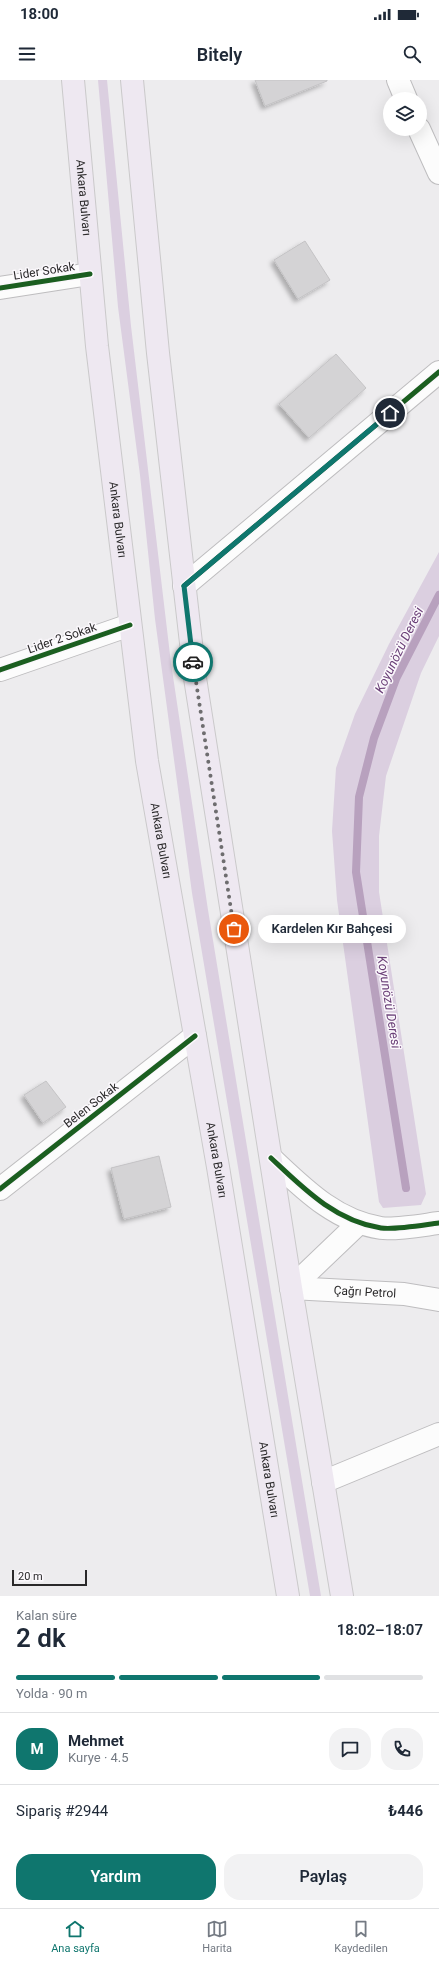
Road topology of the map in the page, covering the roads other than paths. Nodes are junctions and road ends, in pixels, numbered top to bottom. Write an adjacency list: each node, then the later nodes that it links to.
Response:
1 (73, 80): 7 (main road, Ankara Bulvarı)
2 (398, 80): 4 (street)
3 (136, 82): 10 (main road)
4 (403, 92)
5 (423, 136): 6 (street)
6 (439, 173)
7 (90, 274): 8 (street, Lider Sokak); 11 (main road, Ankara Bulvarı)
8 (0, 288)
9 (439, 372): 10 (street)
10 (184, 586): 14 (main road)
11 (130, 625): 12 (street, Lider 2 Sokak); 13 (main road, Ankara Bulvarı)
12 (0, 670)
13 (195, 1036): 15 (street, Belen Sokak); 22 (main road, Ankara Bulvarı)
14 (271, 1158): 16 (street); 18 (main road)
15 (0, 1189)
16 (359, 1223): 17 (street); 18 (street)
17 (439, 1223)
18 (291, 1288): 19 (street, Çağrı Petrol); 21 (main road)
19 (439, 1300)
20 (439, 1434): 21 (street)
21 (324, 1482): 23 (main road)
22 (288, 1596)
23 (342, 1596)

